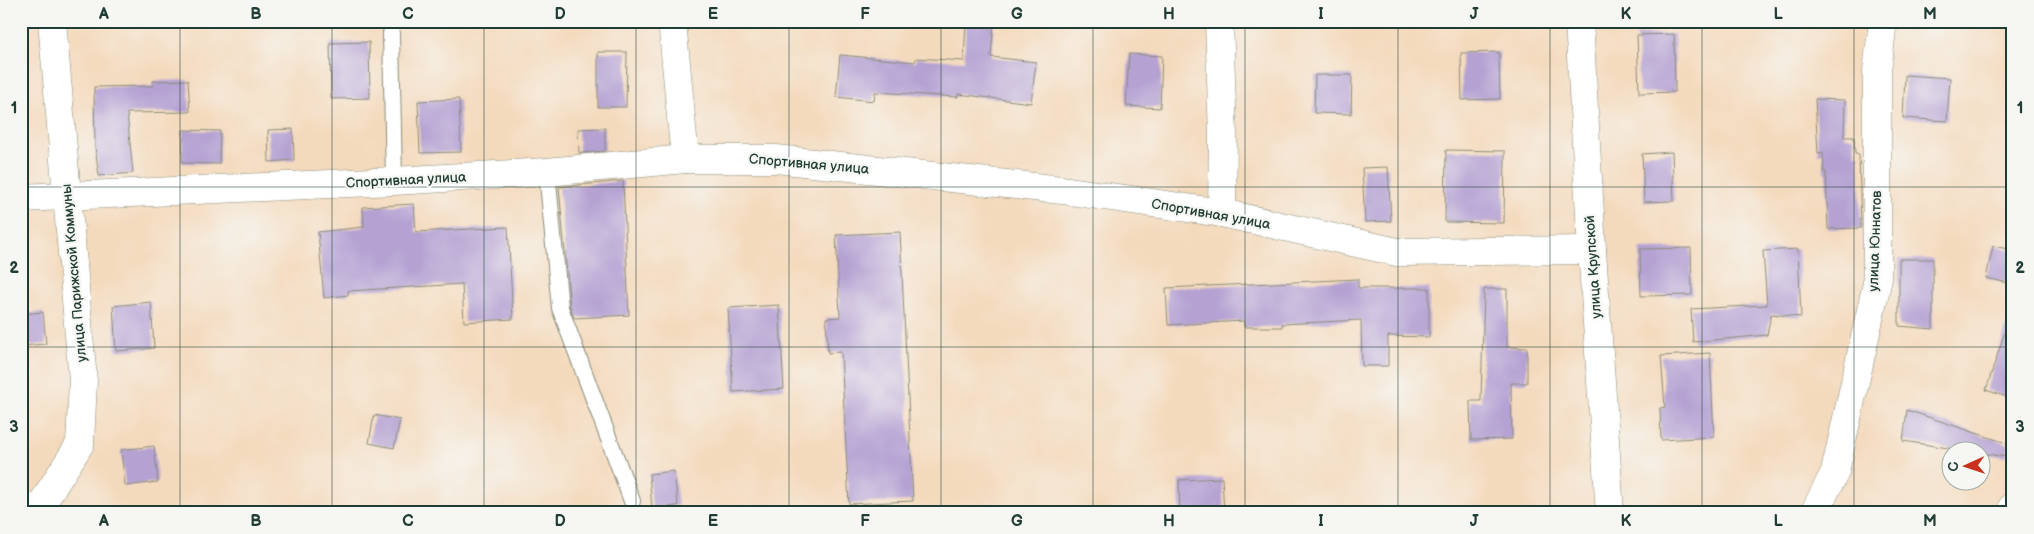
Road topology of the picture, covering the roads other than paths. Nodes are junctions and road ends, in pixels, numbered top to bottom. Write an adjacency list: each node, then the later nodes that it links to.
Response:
1 (52, 21): 10 (street, улица Парижской Коммуны)
2 (672, 21): 7 (street)
3 (1219, 21): 12 (street)
4 (1578, 21): 13 (street, улица Крупской)
5 (1884, 21): 17 (street, улица Юннатов)
6 (391, 33): 9 (lane)
7 (686, 158): 8 (street, Спортивная улица); 12 (street, Спортивная улица)
8 (547, 172): 9 (street, Спортивная улица); 14 (lane)
9 (394, 181): 10 (street, Спортивная улица)
10 (68, 196): 11 (street, Спортивная улица); 15 (street, улица Парижской Коммуны)
11 (21, 198)
12 (1222, 213): 13 (street, Спортивная улица)
13 (1592, 250): 16 (street, улица Крупской)
14 (632, 501)
15 (36, 513)
16 (1610, 513)
17 (1814, 513)

